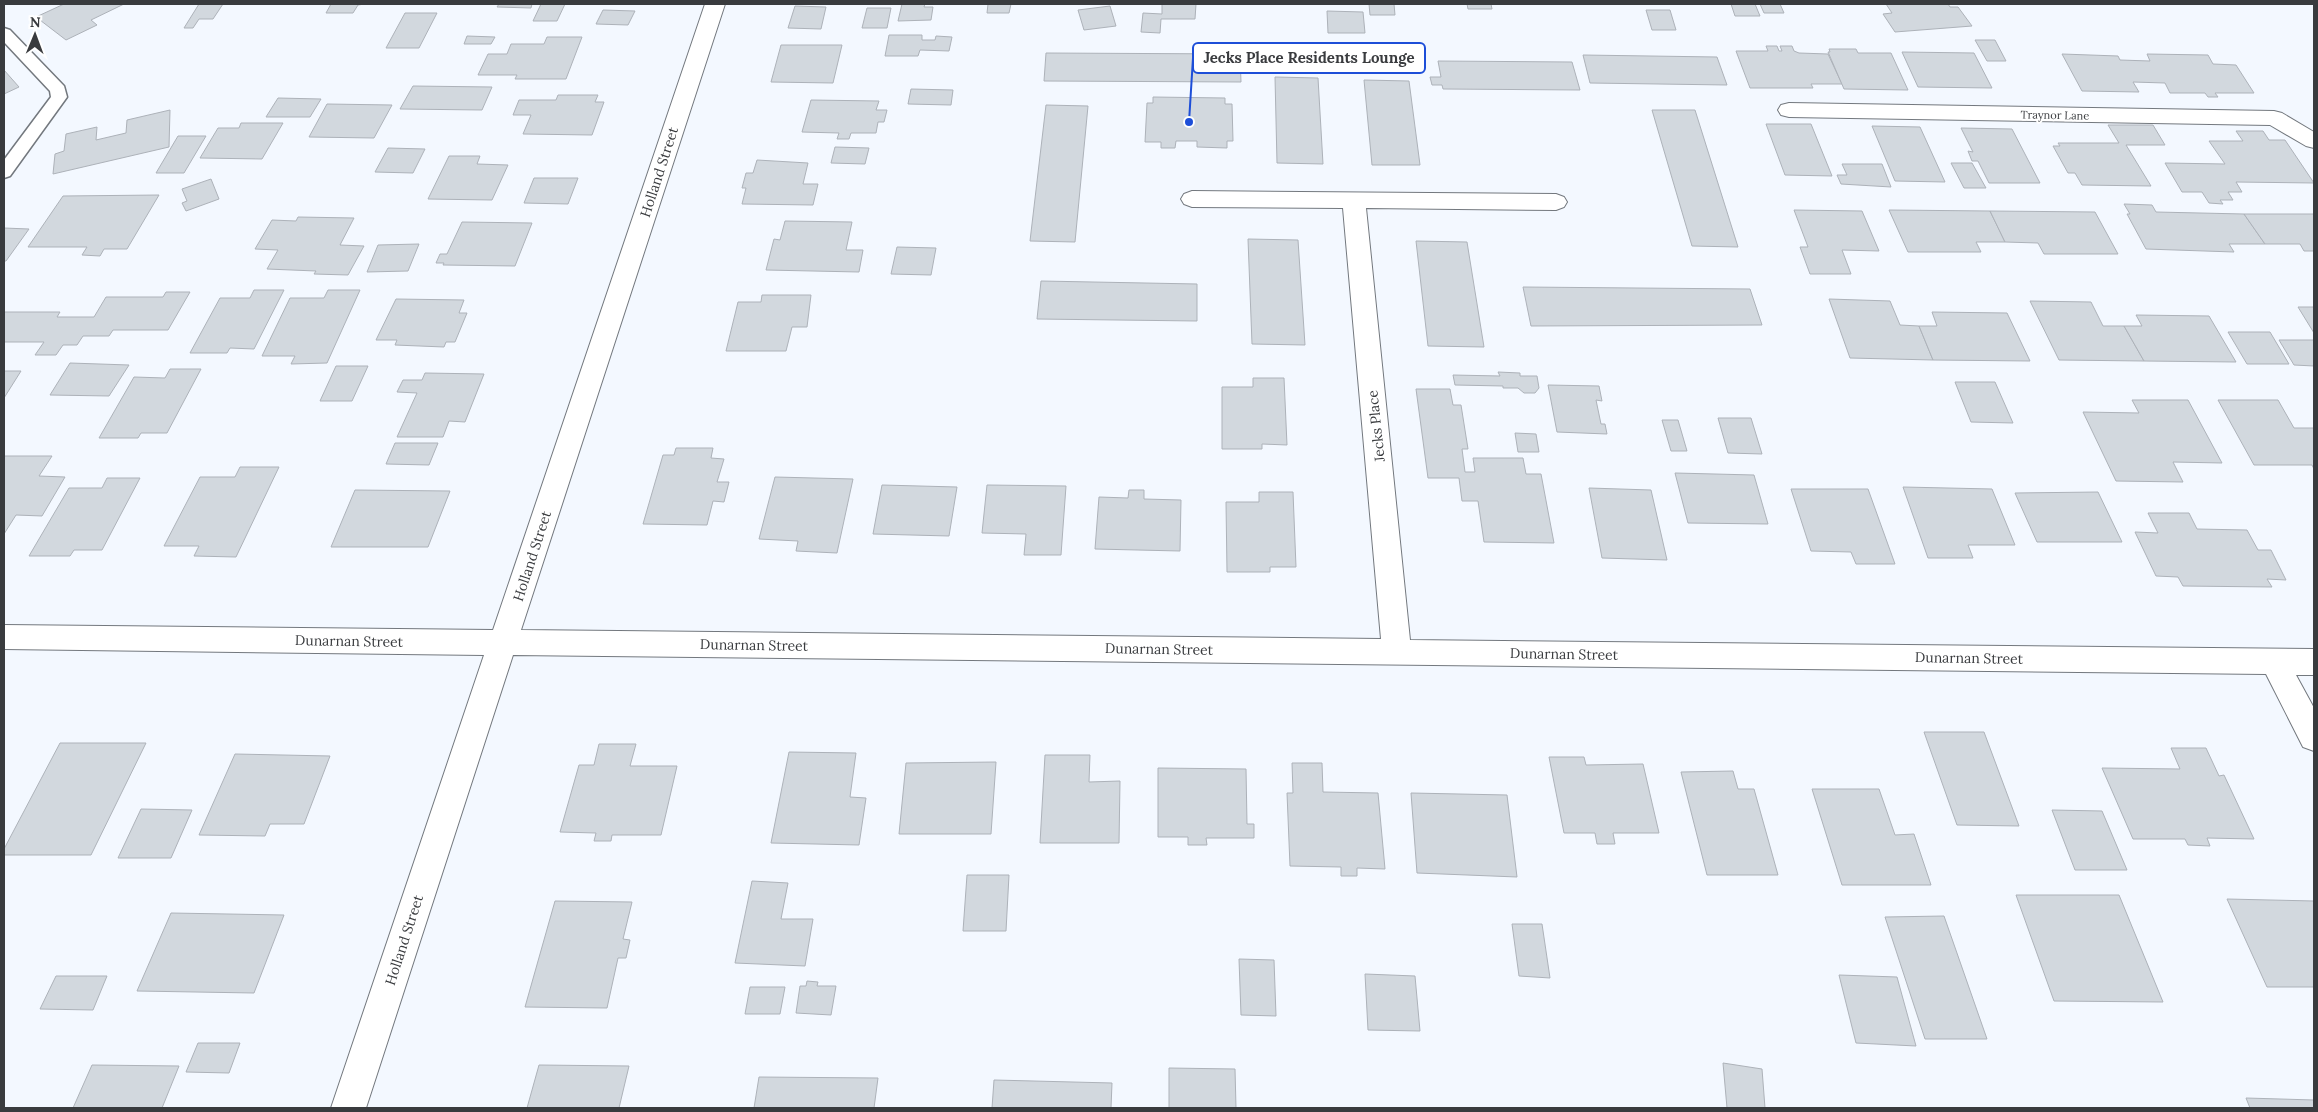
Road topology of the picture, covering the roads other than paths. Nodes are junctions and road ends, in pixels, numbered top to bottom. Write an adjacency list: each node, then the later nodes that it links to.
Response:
1 (715, 4): 10 (street, Holland Street)
2 (4, 33): 5 (lane)
3 (1789, 110): 4 (street, Traynor Lane)
4 (2314, 141)
5 (4, 172)
6 (1192, 199): 7 (street)
7 (1354, 200): 8 (street); 11 (street, Jecks Place)
8 (1556, 202)
9 (4, 637): 10 (street, Dunarnan Street)
10 (504, 642): 11 (street, Dunarnan Street); 15 (street, Holland Street)
11 (1398, 652): 12 (street, Dunarnan Street)
12 (2274, 661): 13 (street, Dunarnan Street); 14 (street)
13 (2314, 662)
14 (2314, 737)
15 (348, 1108)

